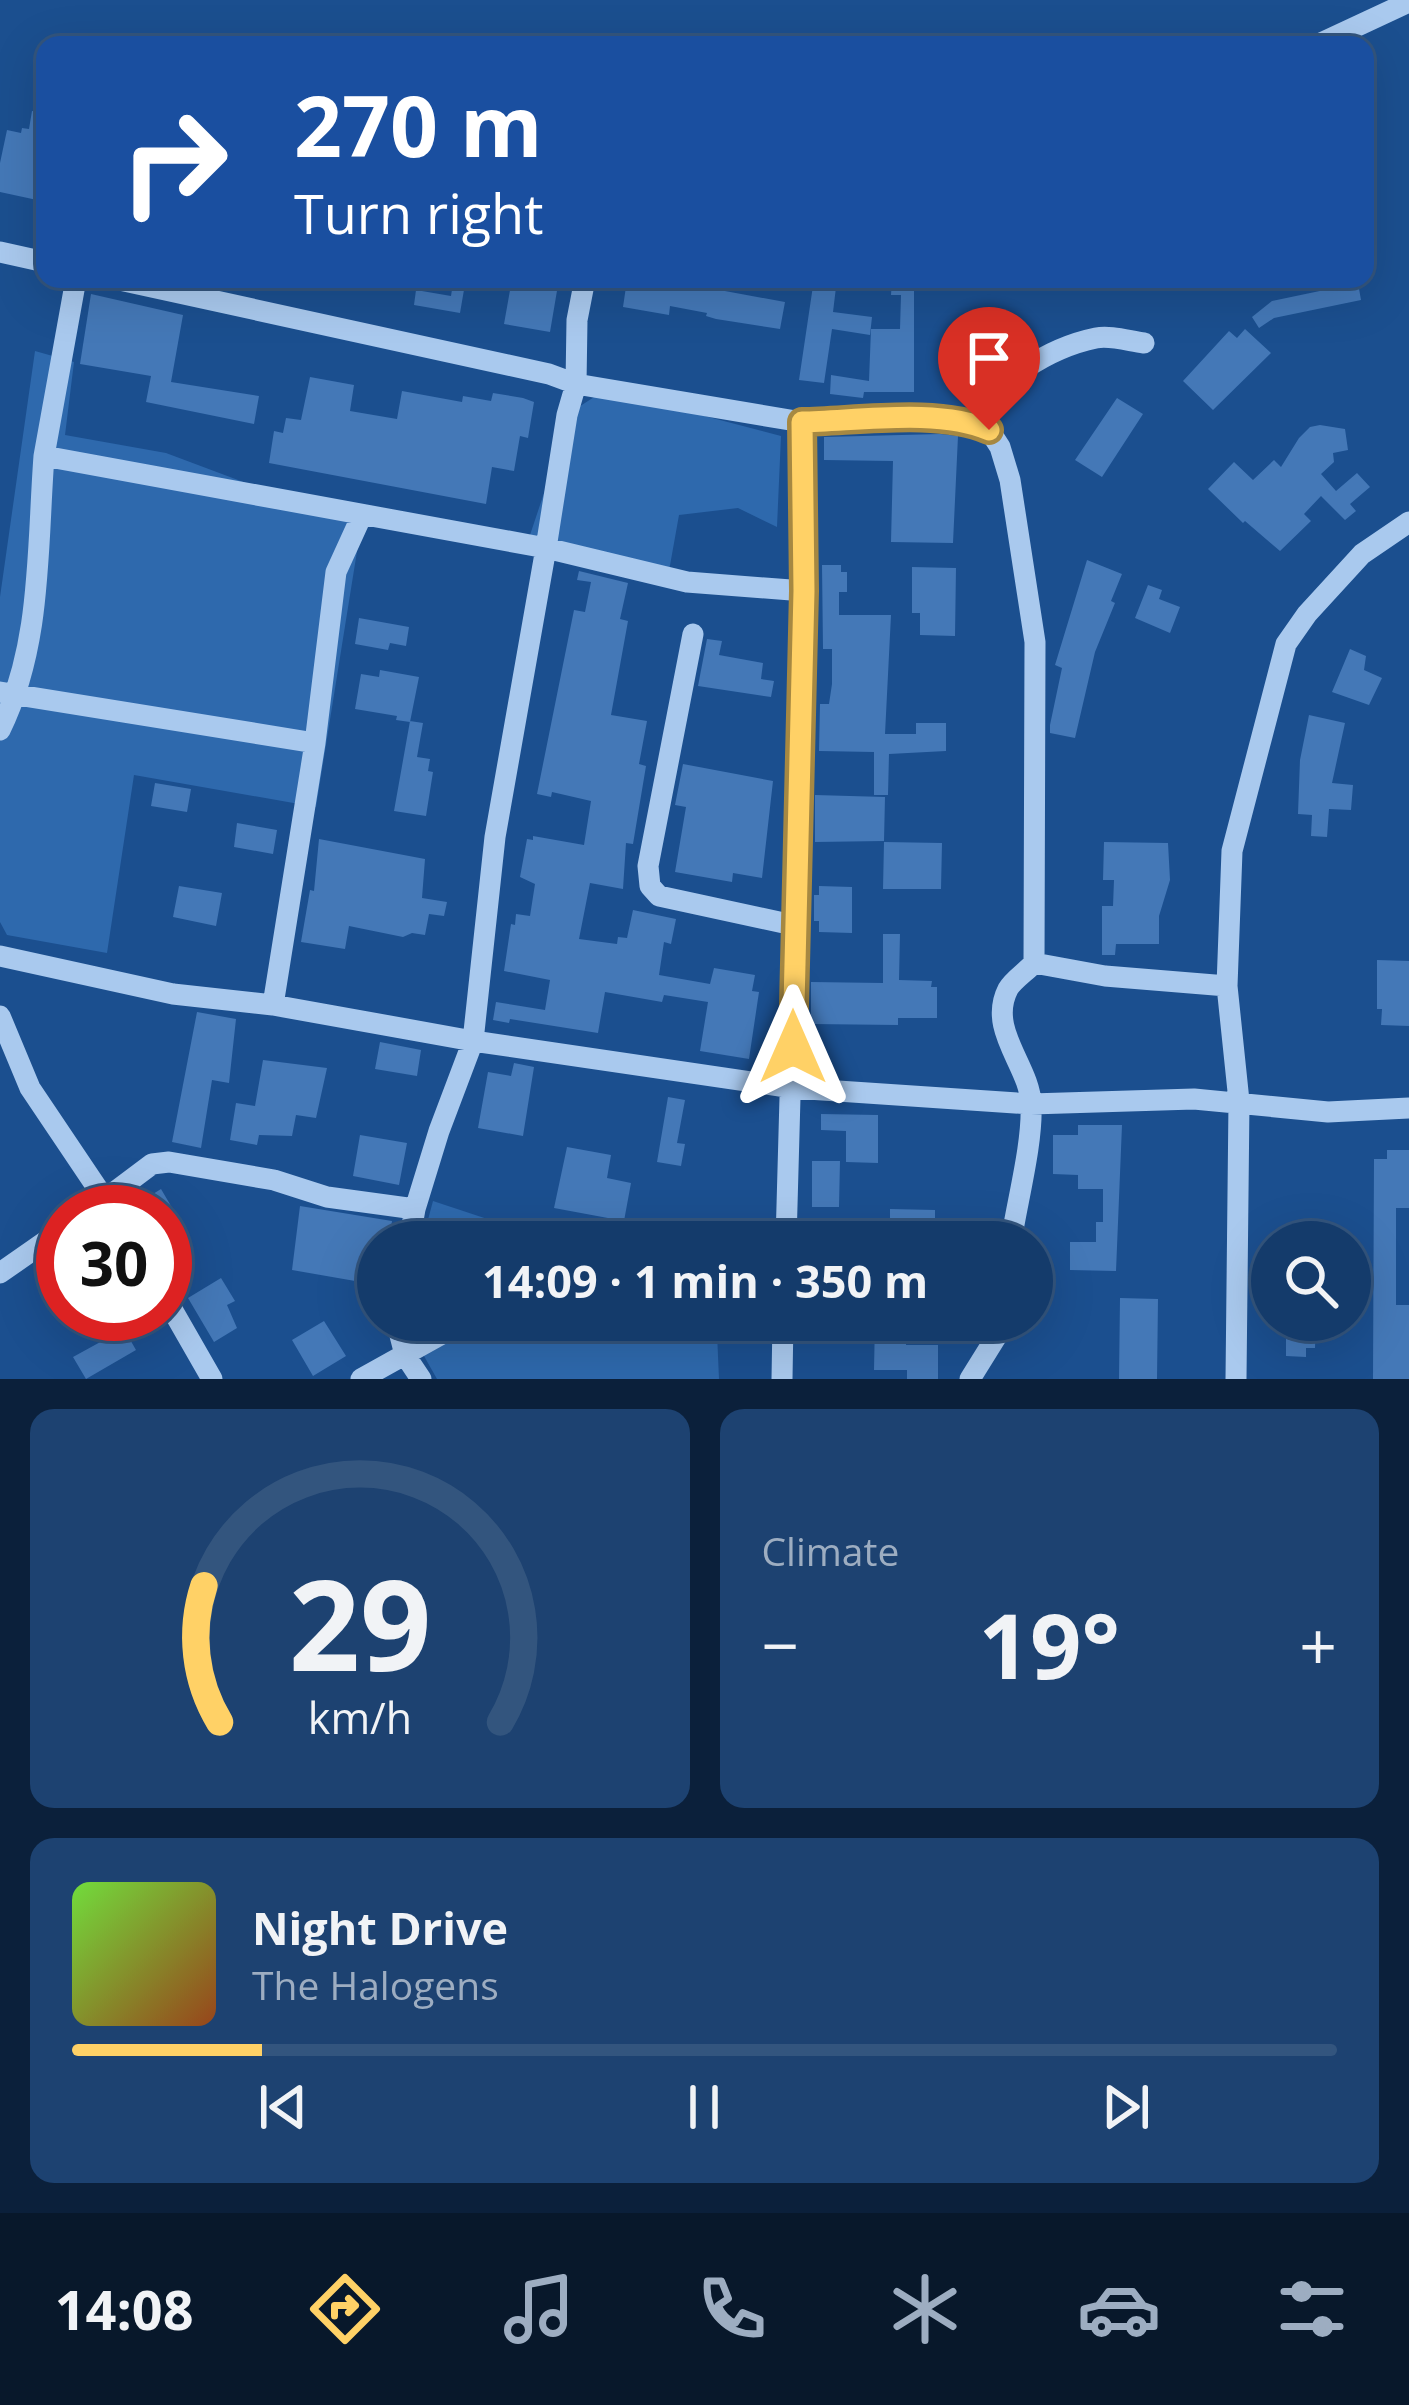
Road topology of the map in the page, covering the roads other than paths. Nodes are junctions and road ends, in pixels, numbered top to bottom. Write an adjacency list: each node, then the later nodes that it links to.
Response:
1 (1409, 2): 2 (street)
2 (1336, 36)
3 (0, 252): 4 (street)
4 (36, 260)
5 (74, 288): 12 (street)
6 (156, 288): 9 (street)
7 (583, 288): 9 (street)
8 (1144, 343): 11 (street)
9 (576, 384): 10 (street); 15 (street)
10 (802, 422): 11 (street); 16 (street)
11 (970, 422): 23 (street)
12 (44, 456): 13 (street); 18 (street)
13 (362, 515): 15 (street); 20 (street)
14 (1409, 522): 24 (street)
15 (546, 548): 16 (street); 27 (street)
16 (804, 591): 21 (street)
17 (693, 634): 21 (street)
18 (9, 693): 19 (street); 20 (street)
19 (0, 730)
20 (315, 743): 25 (street)
21 (793, 925): 28 (street)
22 (0, 956): 25 (street)
23 (1034, 963): 24 (street); 30 (street)
24 (1227, 986): 29 (street)
25 (273, 1005): 27 (street)
26 (0, 1016): 32 (street)
27 (473, 1041): 28 (street); 34 (street)
28 (793, 1088): 30 (street); 36 (street)
29 (1239, 1101): 30 (street); 31 (street); 51 (street)
30 (1031, 1104): 37 (street)
31 (1409, 1108)
32 (88, 1185)
33 (128, 1185): 34 (street)
34 (415, 1210): 35 (street)
35 (413, 1221)
36 (787, 1221)
37 (1014, 1221)
38 (36, 1248): 39 (street)
39 (0, 1274)
40 (190, 1341): 46 (street)
41 (401, 1341): 45 (street)
42 (430, 1341): 45 (street)
43 (783, 1341): 49 (street)
44 (994, 1341): 50 (street)
45 (405, 1355): 47 (street); 48 (street)
46 (212, 1379)
47 (361, 1379)
48 (421, 1379)
49 (782, 1379)
50 (970, 1379)
51 (1236, 1379)

